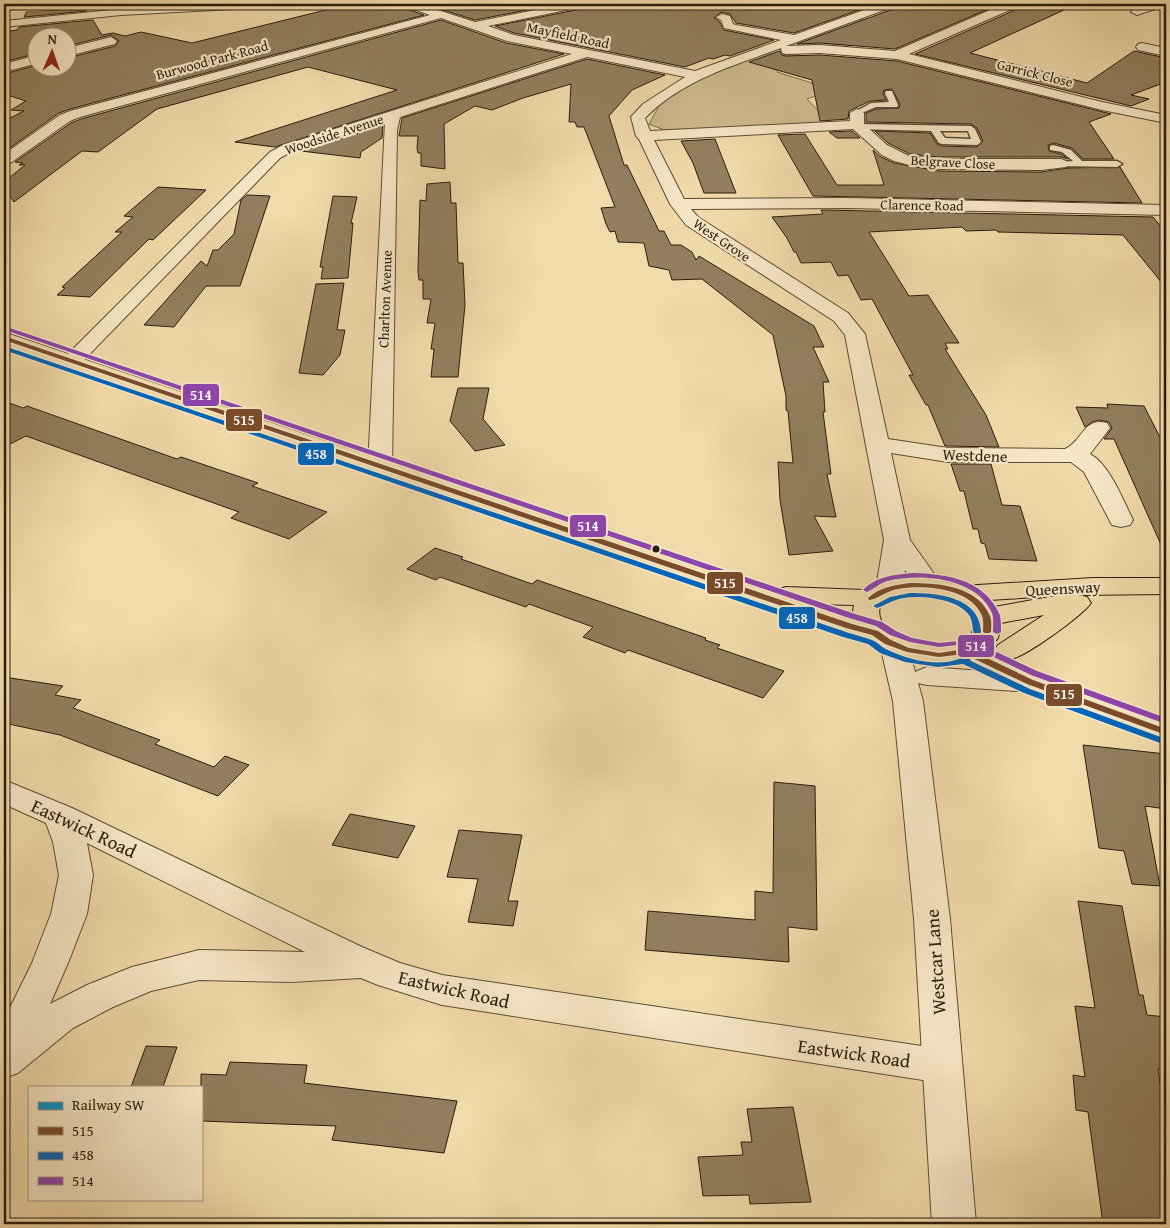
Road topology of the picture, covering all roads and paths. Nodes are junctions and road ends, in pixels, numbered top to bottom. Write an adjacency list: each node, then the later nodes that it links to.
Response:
1 (271, 4): 12 (street)
2 (409, 4): 9 (street, Mayfield Road)
3 (581, 4): 10 (street)
4 (891, 4): 15 (street, West Grove)
5 (1009, 4): 21 (street, Garrick Close)
6 (1160, 4): 8 (street)
7 (511, 7): 10 (street)
8 (1137, 12)
9 (441, 15): 13 (street, Mayfield Road); 32 (street, Burwood Park Road)
10 (528, 15): 13 (street)
11 (722, 17): 15 (street)
12 (4, 24)
13 (475, 26): 20 (street, Mayfield Road)
14 (108, 34): 16 (street)
15 (797, 39): 18 (street, West Grove)
16 (78, 48)
17 (1142, 48): 19 (street)
18 (767, 50): 21 (street, Garrick Close); 24 (street, West Grove)
19 (1166, 52)
20 (584, 54): 24 (street, Mayfield Road); 28 (street, Woodside Avenue)
21 (896, 55): 26 (street, Garrick Close)
22 (28, 61): 23 (street)
23 (5, 66)
24 (696, 75): 30 (street, West Grove)
25 (889, 93): 27 (lane)
26 (1166, 119)
27 (857, 122): 29 (lane); 30 (street); 34 (street, Belgrave Close)
28 (392, 123): 39 (street, Woodside Avenue); 43 (street, Charlton Avenue)
29 (934, 128)
30 (643, 136): 36 (street, West Grove)
31 (1053, 148): 33 (lane)
32 (4, 161)
33 (1080, 162): 34 (lane); 35 (lane)
34 (1061, 164)
35 (1118, 164)
36 (678, 204): 37 (street, Clarence Road); 41 (street, West Grove)
37 (1166, 210)
38 (4, 338): 39 (main road)
39 (72, 361): 43 (main road)
40 (1100, 428): 42 (street)
41 (878, 444): 42 (street, Westdene); 45 (street, West Grove)
42 (1073, 454): 44 (street)
43 (380, 467): 48 (main road)
44 (1121, 520)
45 (896, 540): 46 (street, West Grove); 49 (street, West Grove)
46 (930, 585): 49 (main road); 50 (main road)
47 (1166, 586): 50 (main road, Queensway); 51 (main road, Queensway)
48 (750, 591): 49 (main road); 53 (main road)
49 (880, 593): 53 (main road)
50 (960, 594): 52 (main road)
51 (1082, 599): 52 (main road, Queensway); 54 (main road)
52 (987, 625): 54 (street); 55 (main road)
53 (884, 639): 55 (street, Westcar Lane); 55 (main road)
54 (1008, 651): 57 (street)
55 (935, 671): 56 (street); 56 (street); 63 (street, Westcar Lane)
56 (1030, 682): 57 (street)
57 (1067, 696): 58 (street)
58 (1166, 732)
59 (4, 791): 60 (street, Eastwick Road)
60 (60, 816): 61 (street, Eastwick Road); 62 (street)
61 (364, 964): 62 (street); 63 (street, Eastwick Road)
62 (4, 1061)
63 (942, 1066): 64 (street, Westcar Lane)
64 (954, 1224)

